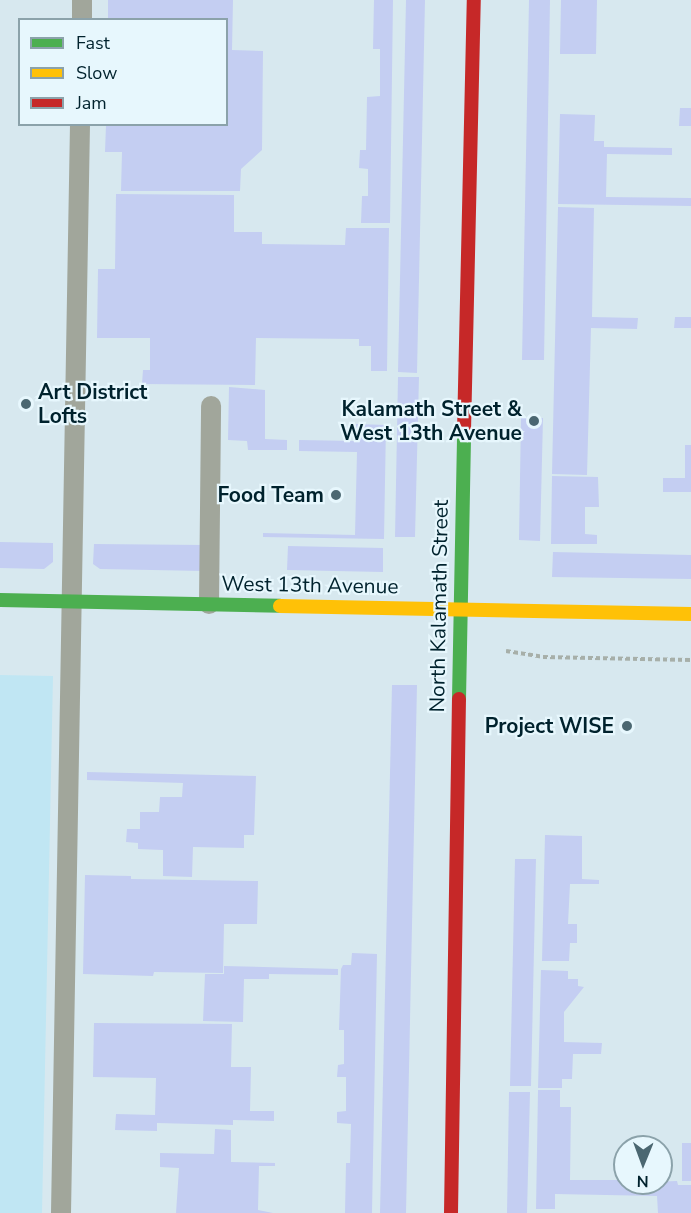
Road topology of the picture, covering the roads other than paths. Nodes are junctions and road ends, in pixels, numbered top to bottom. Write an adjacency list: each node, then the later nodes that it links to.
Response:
1 (82, 0): 3 (lane)
2 (474, 0): 9 (main road, North Kalamath Street)
3 (82, 18)
4 (80, 126): 7 (lane)
5 (211, 406): 8 (lane)
6 (0, 600): 7 (main road, West 13th Avenue)
7 (72, 601): 8 (main road, West 13th Avenue); 11 (lane)
8 (209, 604): 9 (main road, West 13th Avenue)
9 (460, 609): 10 (main road, West 13th Avenue); 12 (main road, North Kalamath Street)
10 (691, 614)
11 (61, 1213)
12 (451, 1213)

